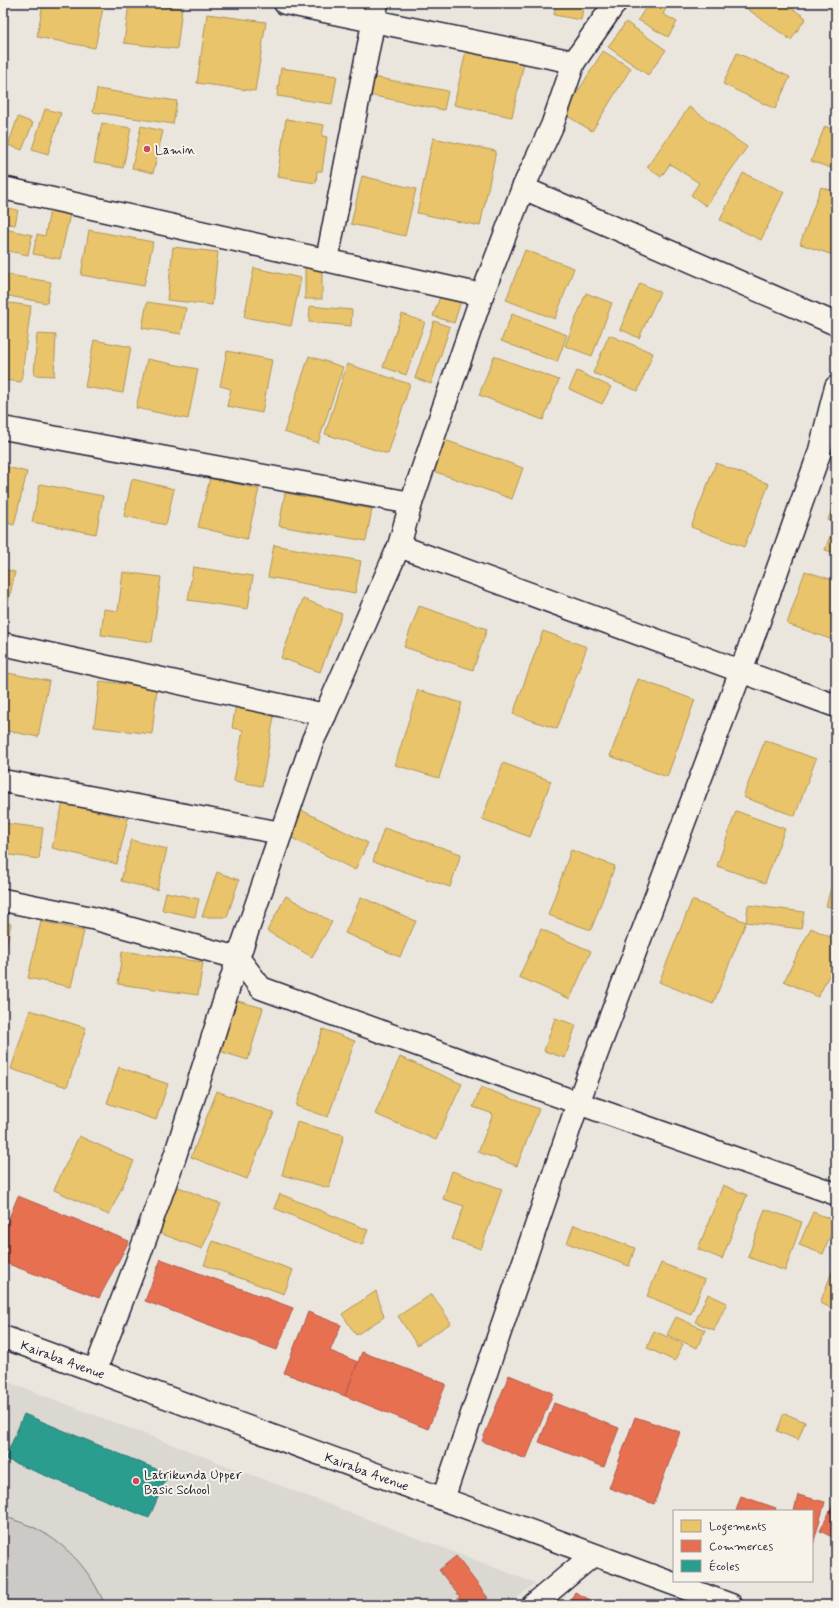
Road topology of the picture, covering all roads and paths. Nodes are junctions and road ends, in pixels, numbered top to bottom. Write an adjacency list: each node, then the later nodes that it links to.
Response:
1 (285, 3): 3 (street)
2 (615, 3): 4 (street)
3 (376, 12): 4 (street); 7 (street)
4 (574, 62): 6 (street)
5 (3, 188): 7 (street)
6 (523, 188): 8 (street); 9 (street)
7 (327, 260): 8 (street)
8 (482, 294): 12 (street)
9 (836, 324)
10 (836, 387): 15 (street)
11 (3, 428): 12 (street)
12 (411, 503): 13 (street)
13 (399, 546): 15 (street); 17 (street)
14 (3, 644): 17 (street)
15 (741, 671): 16 (street); 22 (street)
16 (836, 706)
17 (325, 715): 19 (street)
18 (3, 781): 19 (street)
19 (281, 833): 21 (street)
20 (3, 900): 21 (street)
21 (238, 958): 22 (street); 25 (street)
22 (578, 1103): 23 (street); 26 (street)
23 (836, 1194)
24 (3, 1337): 25 (street, Kairaba Avenue)
25 (95, 1371): 26 (street, Kairaba Avenue)
26 (443, 1500): 27 (street, Kairaba Avenue)
27 (593, 1555): 28 (street); 29 (street, Kairaba Avenue)
28 (533, 1605)
29 (731, 1605)

